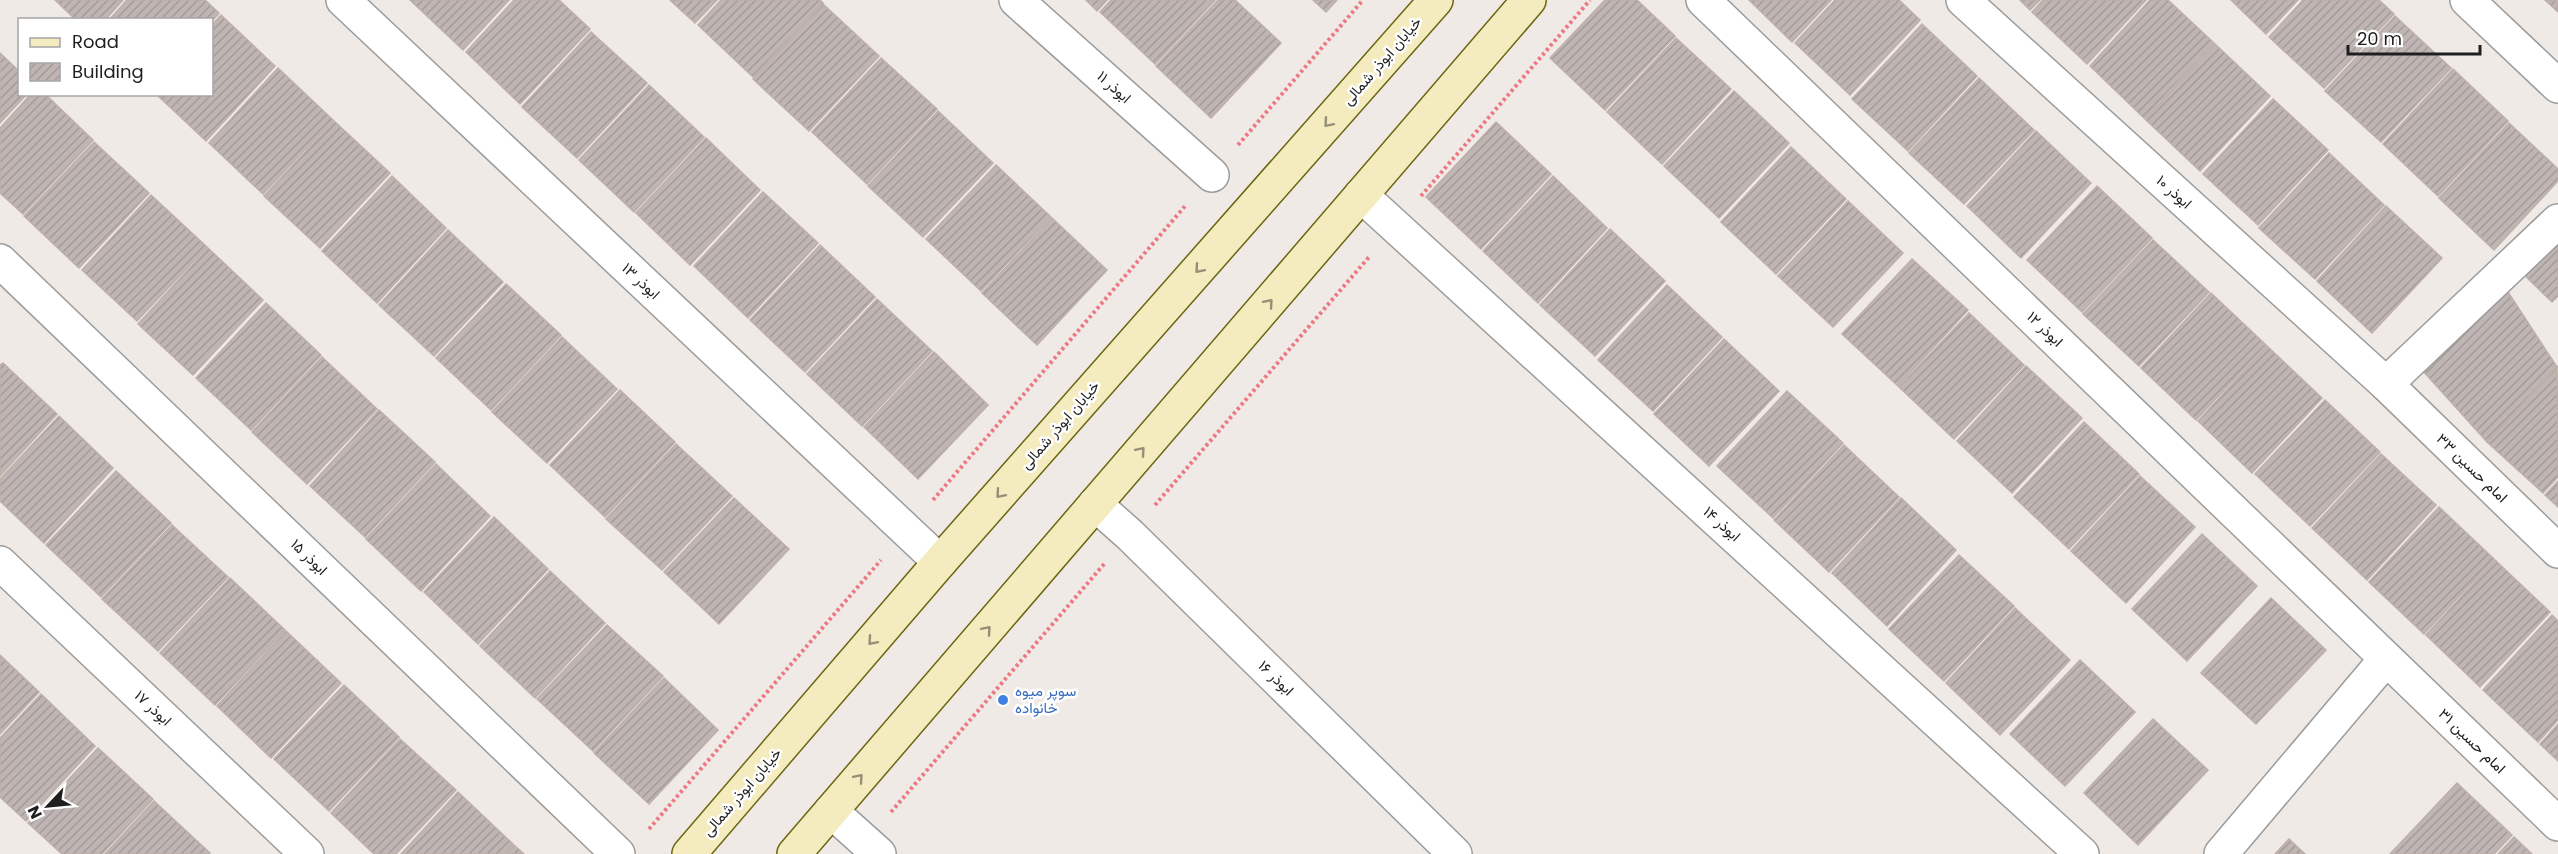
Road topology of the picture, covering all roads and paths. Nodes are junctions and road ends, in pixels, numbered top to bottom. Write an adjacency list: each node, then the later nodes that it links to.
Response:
1 (343, 0): 18 (street, ابوذر ۱۳)
2 (1016, 0): 11 (street, ابوذر ۱۱)
3 (1363, 0): 11 (path)
4 (1436, 0): 21 (main road, خیابان ابوذر شمالی, one-way to 21)
5 (1529, 0): 12 (main road)
6 (1590, 0): 14 (path)
7 (1703, 0): 23 (street, ابوذر ۱۲)
8 (1963, 0): 16 (street, ابوذر ۱۰)
9 (2467, 0): 10 (street)
10 (2558, 86)
11 (1212, 175): 18 (path)
12 (1361, 195): 14 (street, ابوذر ۱۴); 17 (main road, one-way to 12)
13 (2558, 221): 16 (street)
14 (1396, 226): 19 (path); 32 (street, ابوذر ۱۴)
15 (0, 261): 26 (street, ابوذر ۱۵)
16 (2386, 384): 20 (street, امام حسین ۳۳)
17 (1095, 504): 19 (street, ابوذر ۱۶); 24 (main road, one-way to 17)
18 (906, 532): 21 (street, ابوذر ۱۳); 26 (path)
19 (1130, 535): 27 (path); 31 (street, ابوذر ۱۶)
20 (2558, 551)
21 (940, 562): 29 (main road, خیابان ابوذر شمالی, one-way to 29)
22 (0, 563): 28 (street, ابوذر ۱۷)
23 (2386, 659): 25 (street, امام حسین ۳۱); 33 (street)
24 (831, 811): 27 (street); 30 (main road)
25 (2558, 824)
26 (631, 845)
27 (872, 848)
28 (307, 854)
29 (688, 854)
30 (794, 854)
31 (1455, 854)
32 (2082, 854)
33 (2221, 854)

